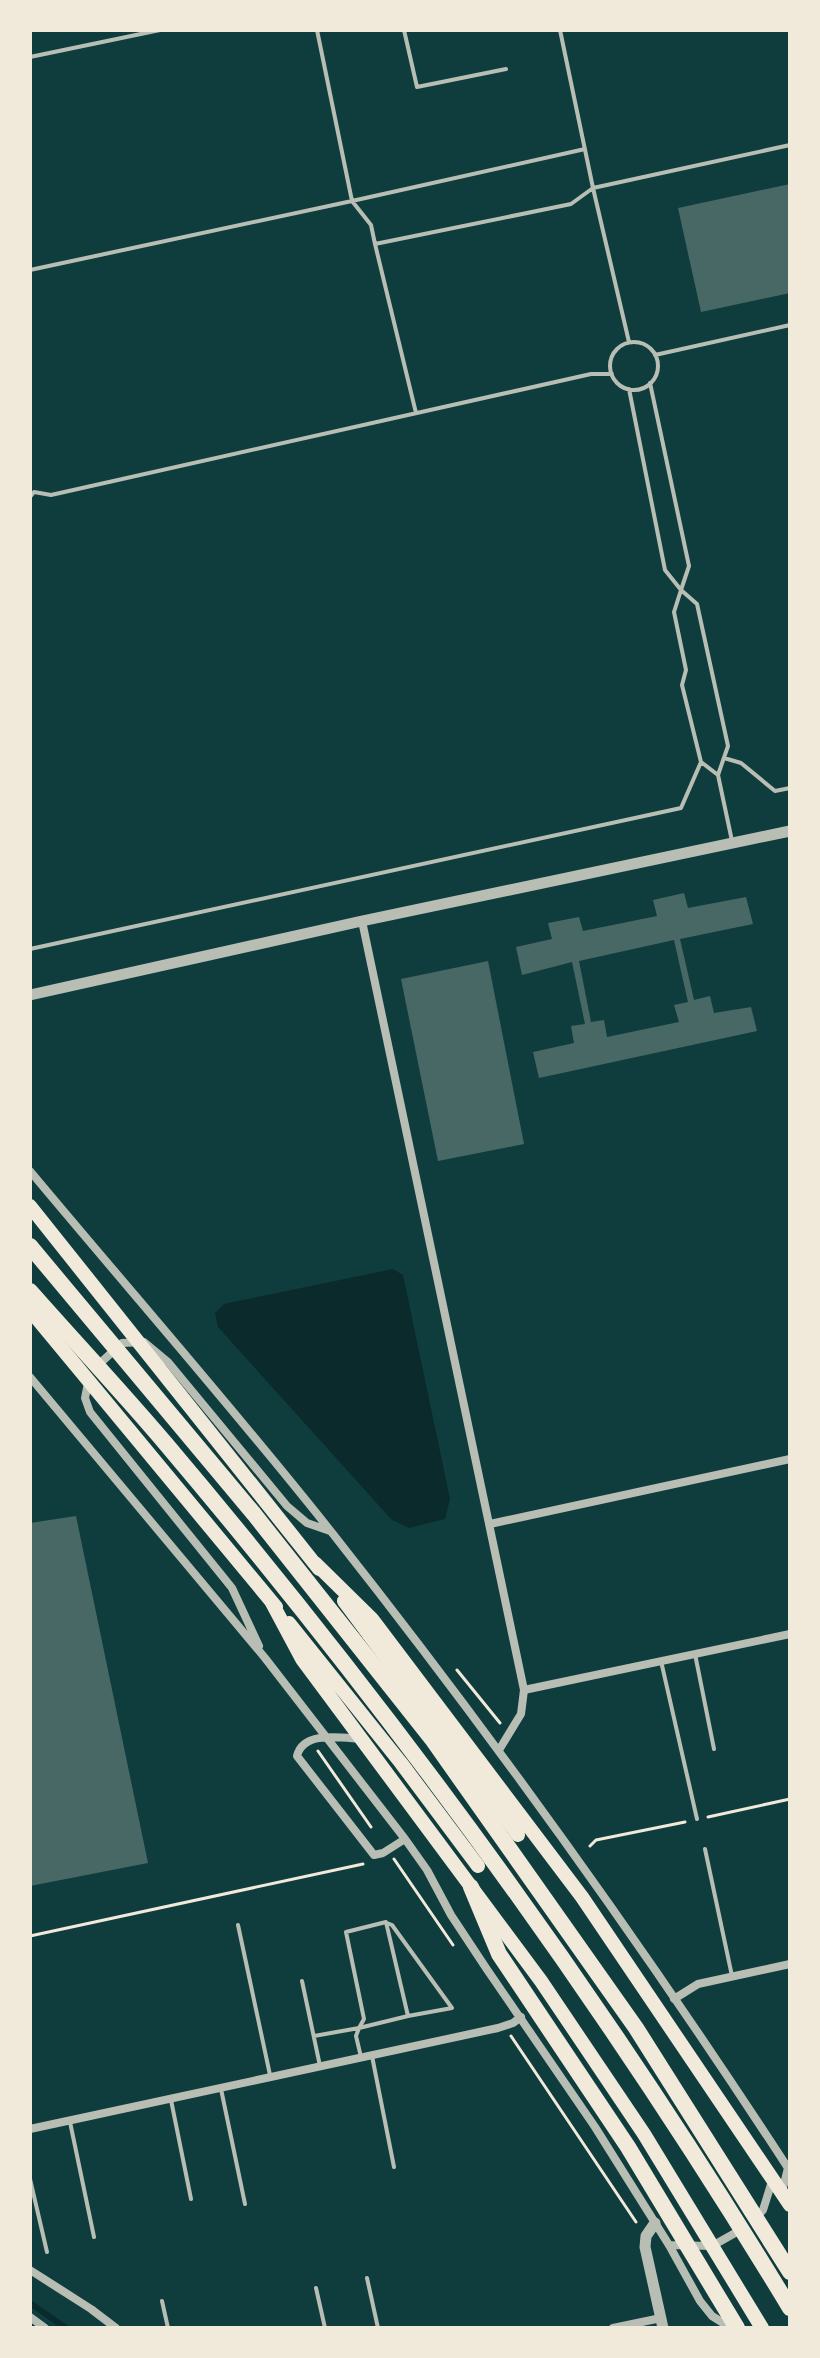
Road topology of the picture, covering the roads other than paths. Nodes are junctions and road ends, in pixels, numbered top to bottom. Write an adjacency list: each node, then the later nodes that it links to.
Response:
1 (160, 30): 5 (lane)
2 (317, 30): 10 (lane)
3 (404, 30): 6 (lane)
4 (560, 30): 8 (lane)
5 (30, 57)
6 (506, 69)
7 (790, 145): 9 (lane)
8 (585, 149): 9 (lane); 10 (lane)
9 (593, 188): 11 (lane); 14 (lane)
10 (352, 201): 11 (lane); 12 (lane)
11 (375, 244): 19 (lane)
12 (30, 270)
13 (790, 325): 15 (lane)
14 (629, 342): 15 (lane); 16 (lane)
15 (655, 355): 17 (lane)
16 (612, 374): 18 (lane); 19 (lane)
17 (650, 383): 18 (lane); 22 (lane)
18 (629, 389): 22 (lane)
19 (416, 413): 21 (lane)
20 (30, 484): 21 (lane)
21 (32, 494)
22 (681, 590): 23 (lane); 24 (lane)
23 (724, 758): 25 (lane); 26 (lane)
24 (701, 762): 25 (lane); 30 (lane)
25 (718, 775): 28 (lane)
26 (790, 788)
27 (790, 831): 28 (street)
28 (733, 843): 29 (street)
29 (362, 921): 31 (street); 39 (street)
30 (30, 949)
31 (30, 995)
32 (30, 1171): 40 (street)
33 (30, 1206): 41 (highway)
34 (33, 1248): 90 (highway)
35 (30, 1291): 94 (highway)
36 (30, 1310): 42 (highway)
37 (30, 1377): 45 (street)
38 (790, 1459): 39 (street)
39 (490, 1524): 47 (street)
40 (331, 1532): 45 (street); 51 (street)
41 (315, 1563): 53 (highway); 59 (highway)
42 (271, 1601): 49 (highway); 56 (highway)
43 (790, 1634): 44 (street)
44 (695, 1654): 46 (street); 50 (lane)
45 (265, 1658): 48 (street)
46 (661, 1661): 47 (street); 52 (lane)
47 (524, 1690): 51 (street)
48 (329, 1738): 49 (street); 54 (street); 54 (street)
49 (363, 1739): 58 (highway)
50 (714, 1749)
51 (499, 1750): 57 (street)
52 (697, 1819)
53 (518, 1835)
54 (405, 1839): 67 (street)
55 (705, 1849): 63 (lane)
56 (478, 1866)
57 (593, 1879): 59 (street); 65 (street)
58 (471, 1887): 104 (highway); 105 (highway)
59 (582, 1897): 80 (highway)
60 (386, 1922): 66 (lane); 66 (lane); 68 (lane)
61 (238, 1925): 73 (lane)
62 (790, 1964): 63 (street)
63 (733, 1976): 65 (street)
64 (302, 1981): 69 (lane)
65 (674, 1999): 79 (street)
66 (408, 2016): 68 (lane)
67 (521, 2017): 70 (street); 85 (street)
68 (359, 2028): 69 (lane); 71 (lane)
69 (314, 2036): 72 (lane)
70 (372, 2055): 71 (street); 78 (lane)
71 (361, 2057): 72 (street)
72 (320, 2066): 73 (street)
73 (271, 2077): 74 (street)
74 (221, 2088): 75 (street); 84 (lane)
75 (170, 2098): 76 (street); 83 (lane)
76 (69, 2120): 77 (street); 86 (lane)
77 (30, 2129)
78 (394, 2167)
79 (789, 2170): 82 (street)
80 (773, 2178): 82 (highway); 87 (street)
81 (30, 2179): 88 (lane)
82 (786, 2198)
83 (191, 2199)
84 (245, 2204)
85 (655, 2223): 87 (street); 96 (street)
86 (94, 2237)
87 (669, 2245): 103 (street)
88 (47, 2252)
89 (30, 2270): 98 (street)
90 (790, 2272)
91 (367, 2278): 101 (lane)
92 (316, 2288): 100 (lane)
93 (162, 2301): 99 (lane)
94 (790, 2308)
95 (30, 2317): 97 (street)
96 (662, 2323): 102 (street)
97 (45, 2328)
98 (116, 2328)
99 (168, 2328)
100 (325, 2328)
101 (378, 2328)
102 (613, 2328)
103 (731, 2328)
104 (737, 2328)
105 (762, 2328)

